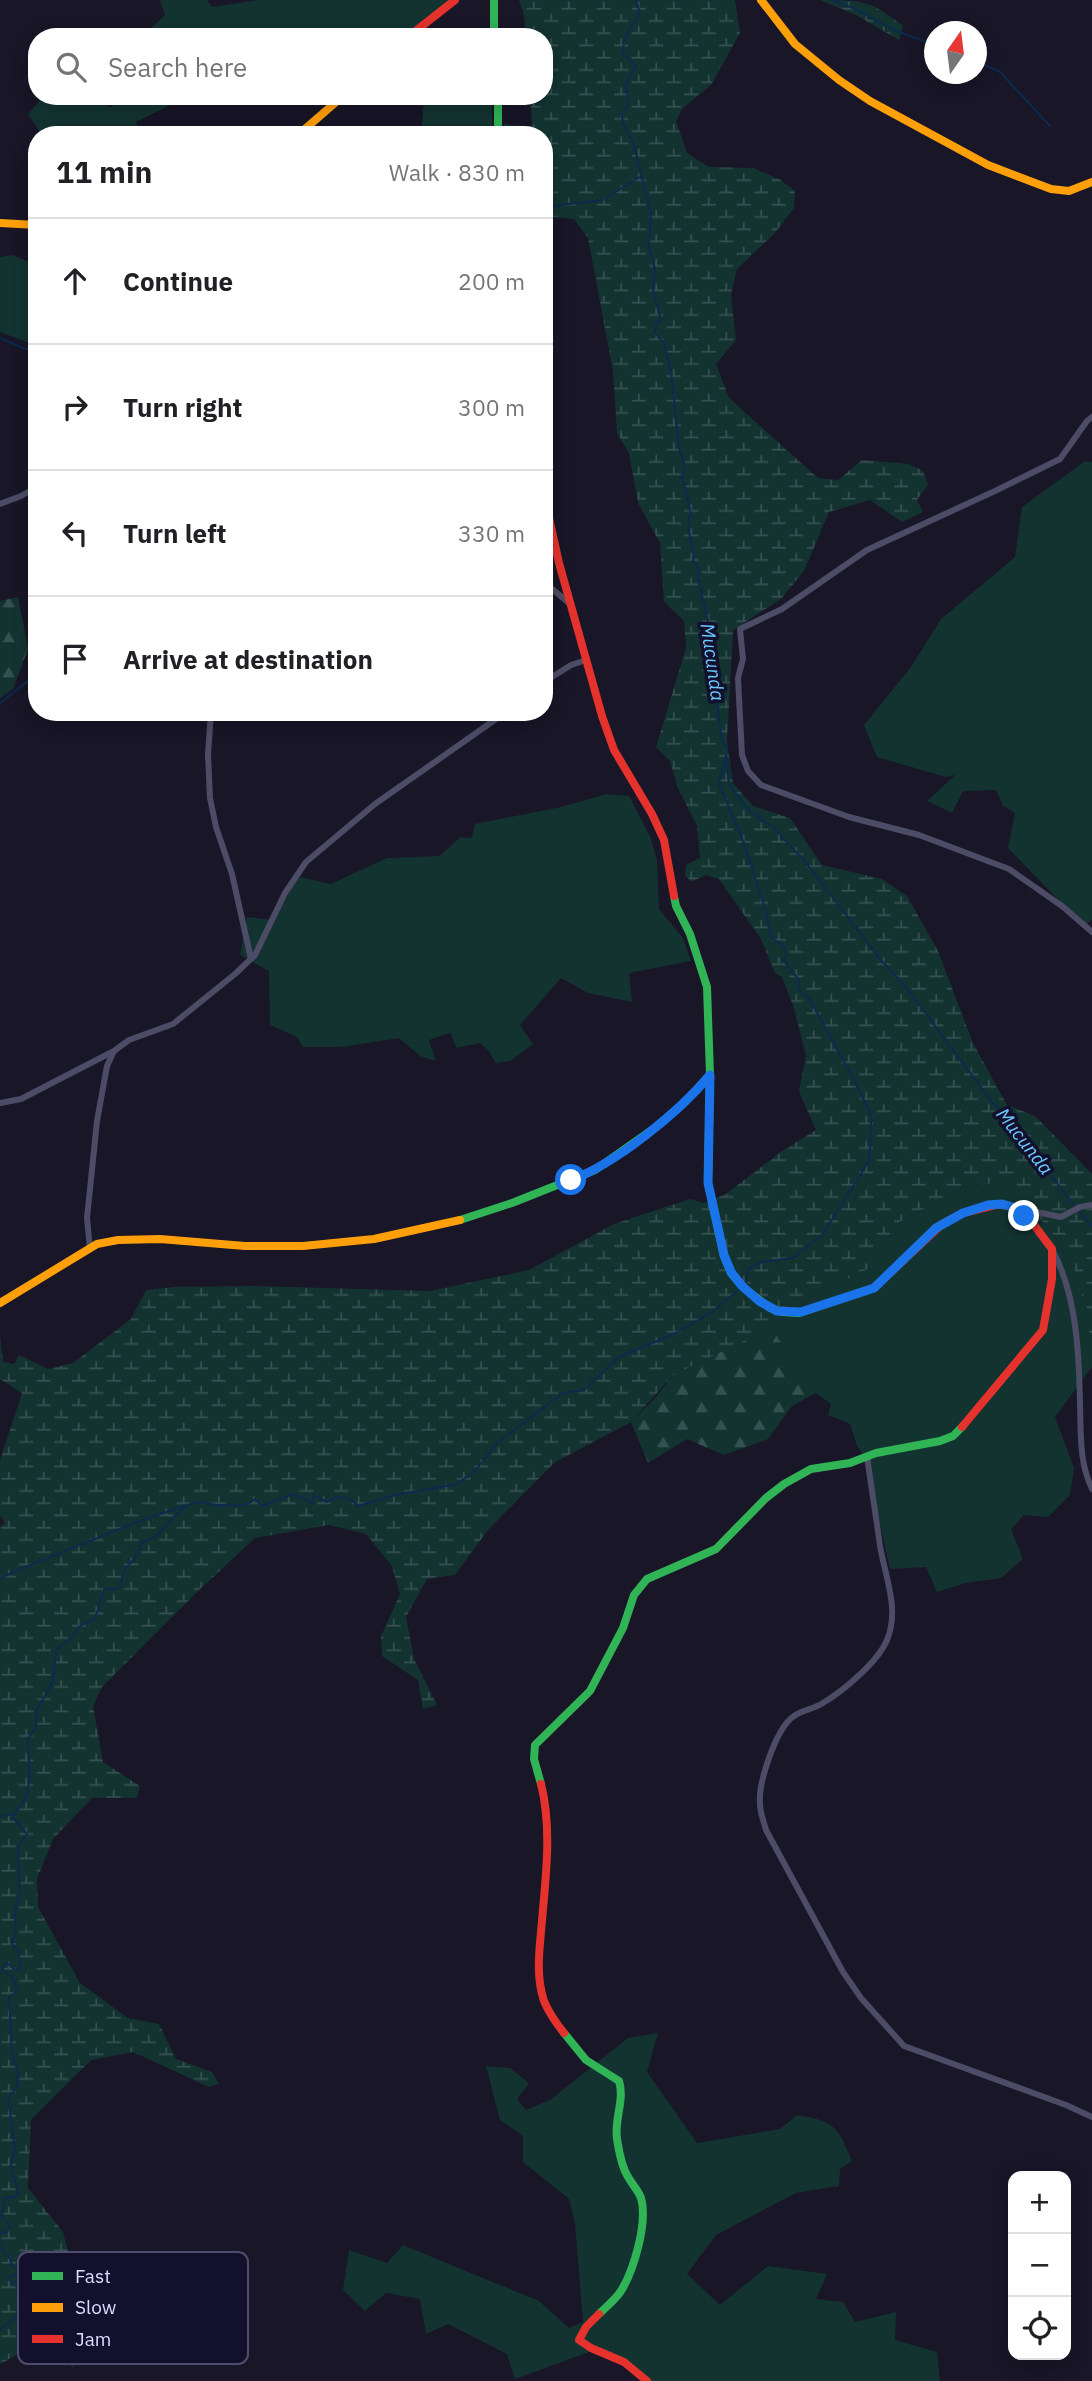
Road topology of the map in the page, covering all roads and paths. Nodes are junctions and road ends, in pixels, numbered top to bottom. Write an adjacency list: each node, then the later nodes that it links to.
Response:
1 (455, 0): 4 (main road)
2 (494, 0): 5 (main road)
3 (761, 0): 10 (main road)
4 (419, 28)
5 (494, 28)
6 (333, 105): 8 (main road)
7 (498, 105): 9 (main road)
8 (308, 126)
9 (498, 126)
10 (1092, 182)
11 (0, 223): 12 (main road)
12 (28, 225)
13 (1092, 417): 23 (street)
14 (28, 492): 15 (street)
15 (0, 504)
16 (553, 533): 18 (main road)
17 (553, 590): 18 (street)
18 (570, 604): 19 (main road)
19 (586, 660): 20 (street); 26 (main road)
20 (553, 676)
21 (210, 721): 24 (street)
22 (493, 721): 24 (street)
23 (1092, 932)
24 (251, 959): 25 (street)
25 (114, 1051): 27 (street); 30 (street)
26 (710, 1075): 29 (main road); 30 (main road)
27 (0, 1103)
28 (1092, 1205): 29 (street)
29 (1016, 1208): 31 (main road)
30 (90, 1249): 32 (main road)
31 (1052, 1249): 33 (main road); 34 (street)
32 (0, 1303)
33 (867, 1456): 35 (street); 36 (main road)
34 (1092, 1489)
35 (1092, 2117)
36 (648, 2381)

